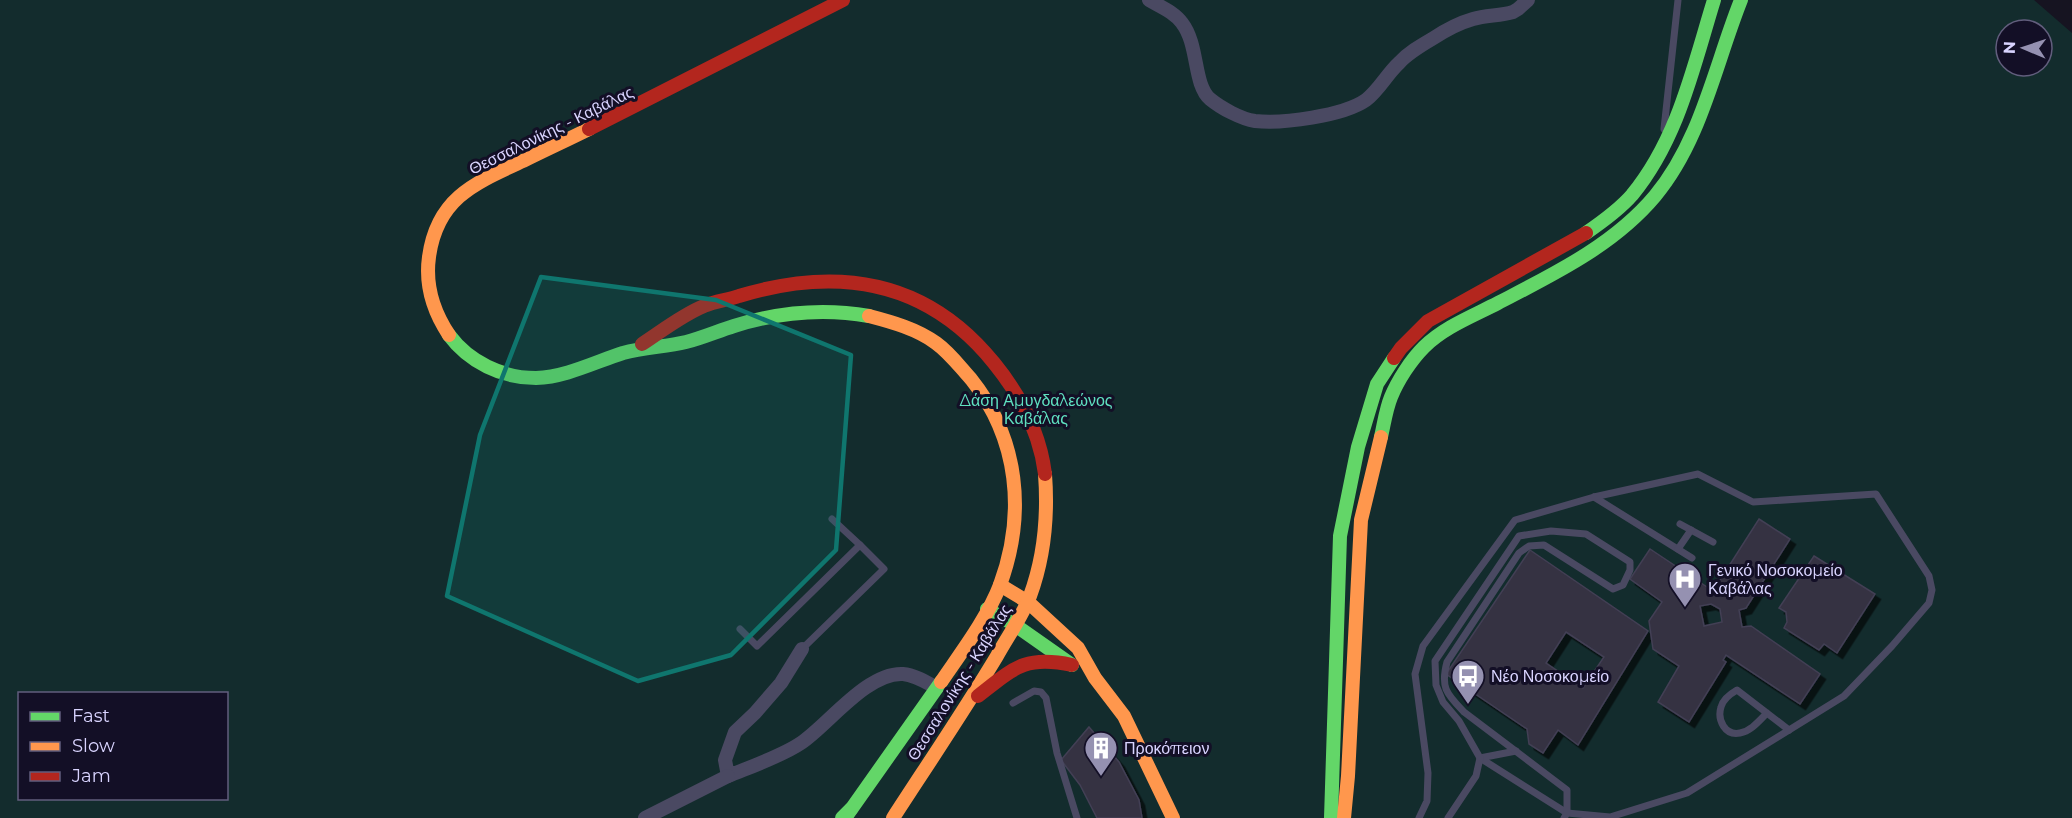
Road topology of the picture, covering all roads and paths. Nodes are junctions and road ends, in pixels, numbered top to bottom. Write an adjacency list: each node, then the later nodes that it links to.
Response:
1 (843, 0): 8 (main road, Θεσσαλονίκης - Καβάλας)
2 (1149, 0): 3 (street)
3 (1528, 0)
4 (1677, 0): 7 (lane)
5 (1714, 0): 7 (main road)
6 (1741, 0): 44 (main road)
7 (1661, 155): 34 (main road)
8 (630, 351): 17 (main road, Θεσσαλονίκης - Καβάλας); 18 (main road, Θεσσαλονίκης - Καβάλας)
9 (1594, 496): 15 (lane); 31 (lane); 45 (lane)
10 (832, 519): 14 (lane)
11 (1680, 524): 12 (lane)
12 (1691, 530): 13 (lane); 15 (lane)
13 (1713, 542)
14 (860, 545): 21 (lane); 22 (lane)
15 (1678, 549): 16 (lane)
16 (1692, 558)
17 (1000, 585): 18 (main road); 19 (main road, Θεσσαλονίκης - Καβάλας)
18 (1028, 602): 20 (main road, Θεσσαλονίκης - Καβάλας); 24 (main road)
19 (987, 609): 20 (main road); 25 (main road, Θεσσαλονίκης - Καβάλας)
20 (1015, 625): 23 (main road); 27 (main road, Θεσσαλονίκης - Καβάλας)
21 (740, 629)
22 (802, 650): 35 (street)
23 (1072, 666): 24 (main road); 27 (main road)
24 (1095, 678): 41 (main road)
25 (937, 688): 35 (street); 36 (main road, Θεσσαλονίκης - Καβάλας)
26 (1013, 703): 40 (lane)
27 (964, 710): 39 (main road, Θεσσαλονίκης - Καβάλας)
28 (1464, 712): 30 (lane); 30 (lane); 32 (lane)
29 (1767, 713): 29 (lane); 31 (lane)
30 (1459, 721): 33 (lane)
31 (1789, 730): 37 (lane)
32 (1516, 751): 33 (lane); 37 (lane)
33 (1480, 758): 37 (lane); 46 (lane)
34 (1333, 765): 42 (main road); 43 (main road)
35 (728, 776): 38 (street)
36 (846, 815)
37 (1565, 816)
38 (645, 818)
39 (893, 818)
40 (1077, 818)
41 (1173, 818)
42 (1318, 818)
43 (1330, 818)
44 (1344, 818)
45 (1419, 818)
46 (1448, 818)

